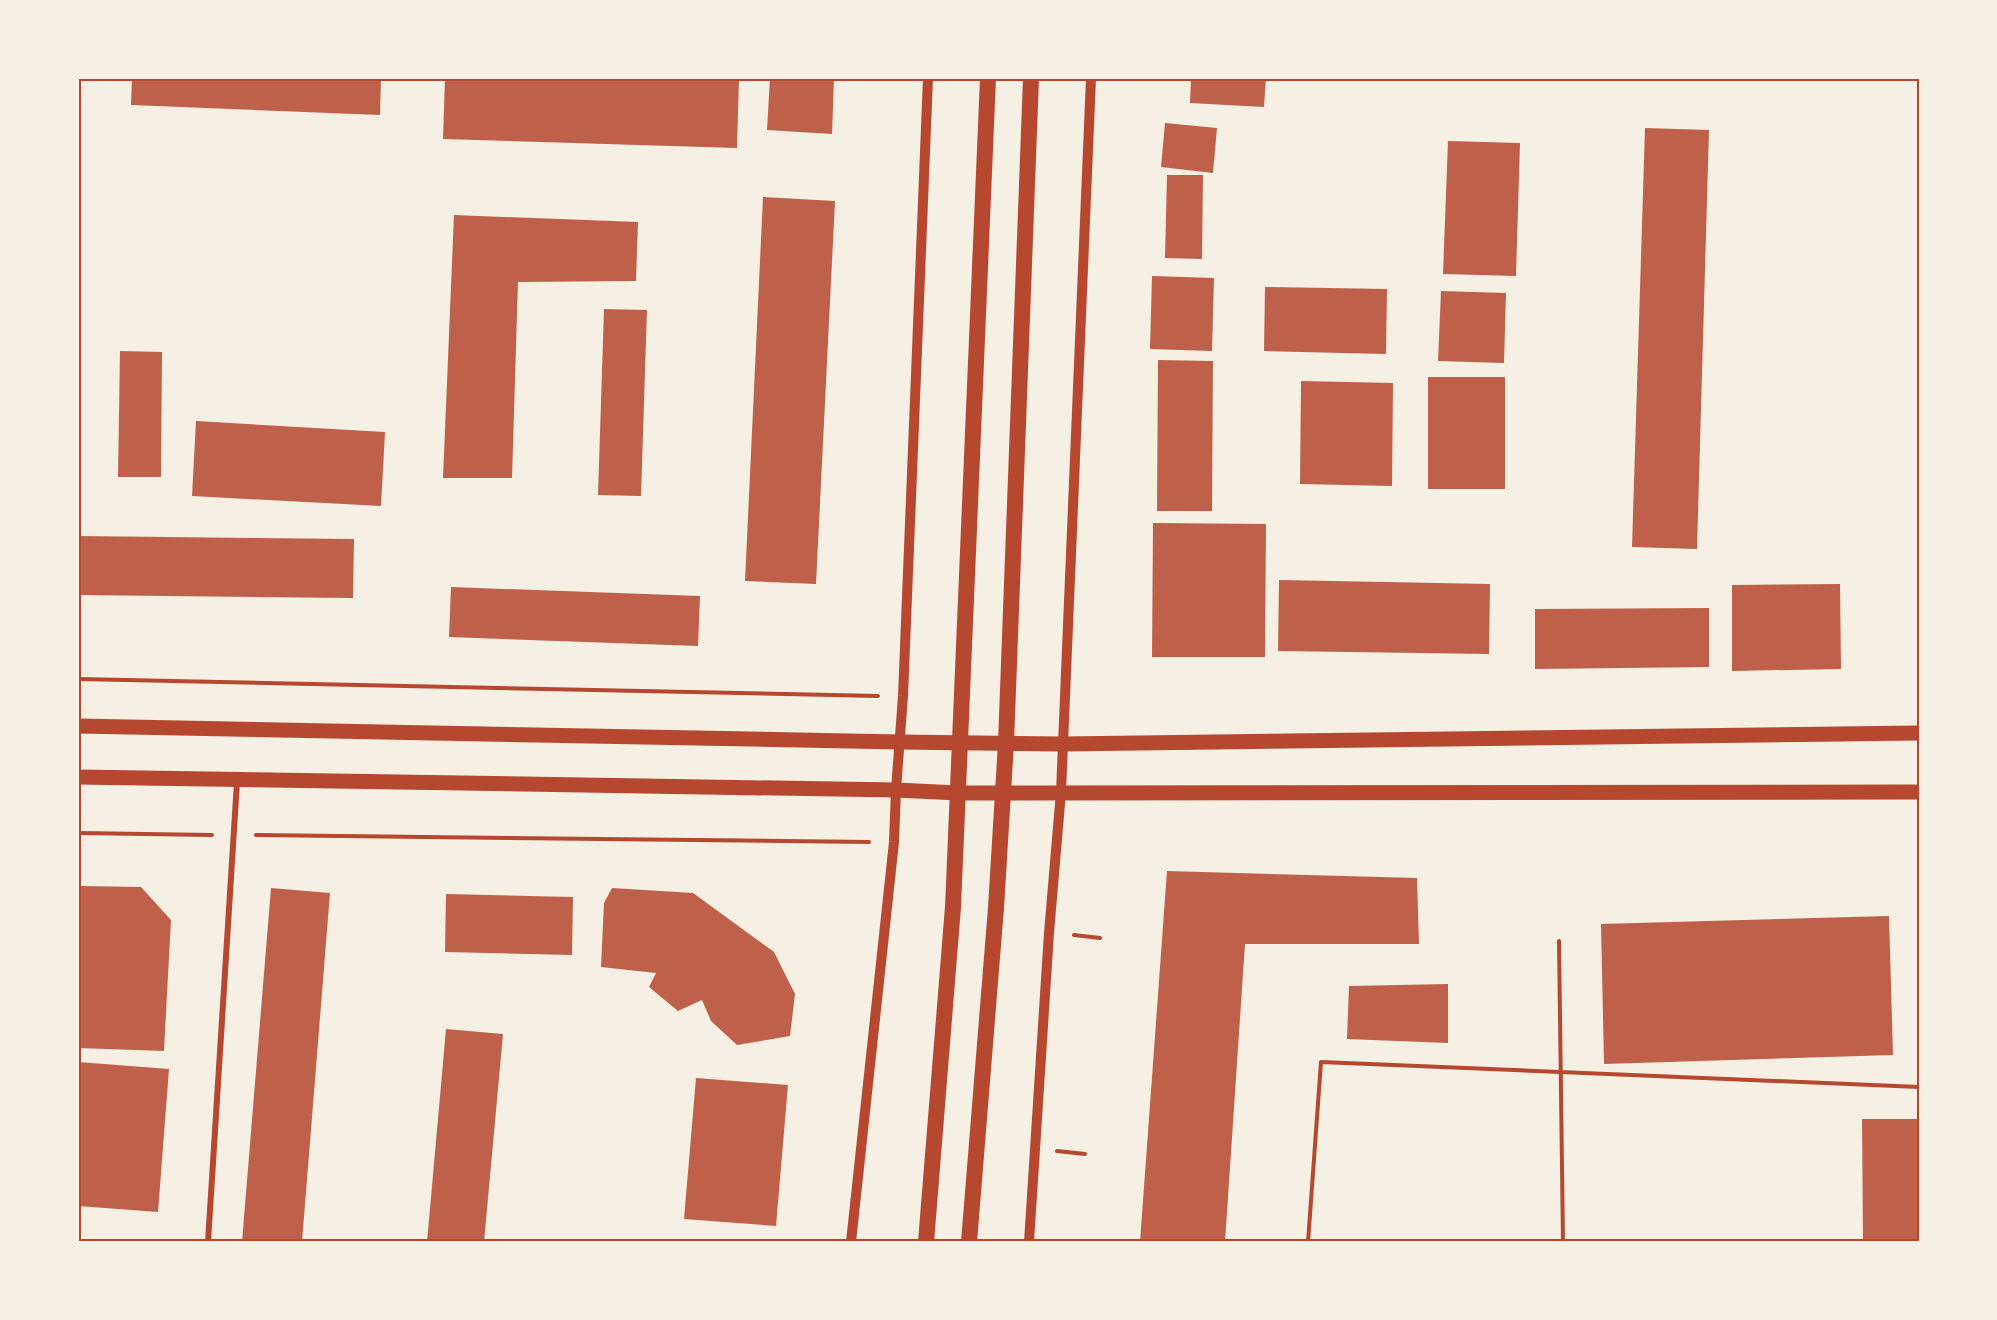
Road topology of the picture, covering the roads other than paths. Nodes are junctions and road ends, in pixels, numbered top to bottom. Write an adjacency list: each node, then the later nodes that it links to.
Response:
1 (928, 78): 7 (street)
2 (988, 78): 8 (highway)
3 (1031, 78): 9 (highway)
4 (1091, 78): 10 (street)
5 (78, 726): 7 (main road)
6 (1919, 733): 10 (main road)
7 (899, 742): 8 (main road); 13 (street)
8 (959, 743): 9 (main road); 16 (highway)
9 (1006, 743): 10 (main road); 17 (highway)
10 (1063, 744): 14 (street)
11 (78, 777): 12 (main road)
12 (237, 780): 13 (main road); 18 (street)
13 (896, 790): 16 (main road); 19 (street)
14 (1060, 792): 15 (main road); 17 (main road); 22 (street)
15 (1919, 792)
16 (958, 793): 17 (main road); 20 (highway)
17 (1003, 793): 21 (highway)
18 (208, 1242)
19 (851, 1242)
20 (926, 1242)
21 (969, 1242)
22 (1029, 1242)

